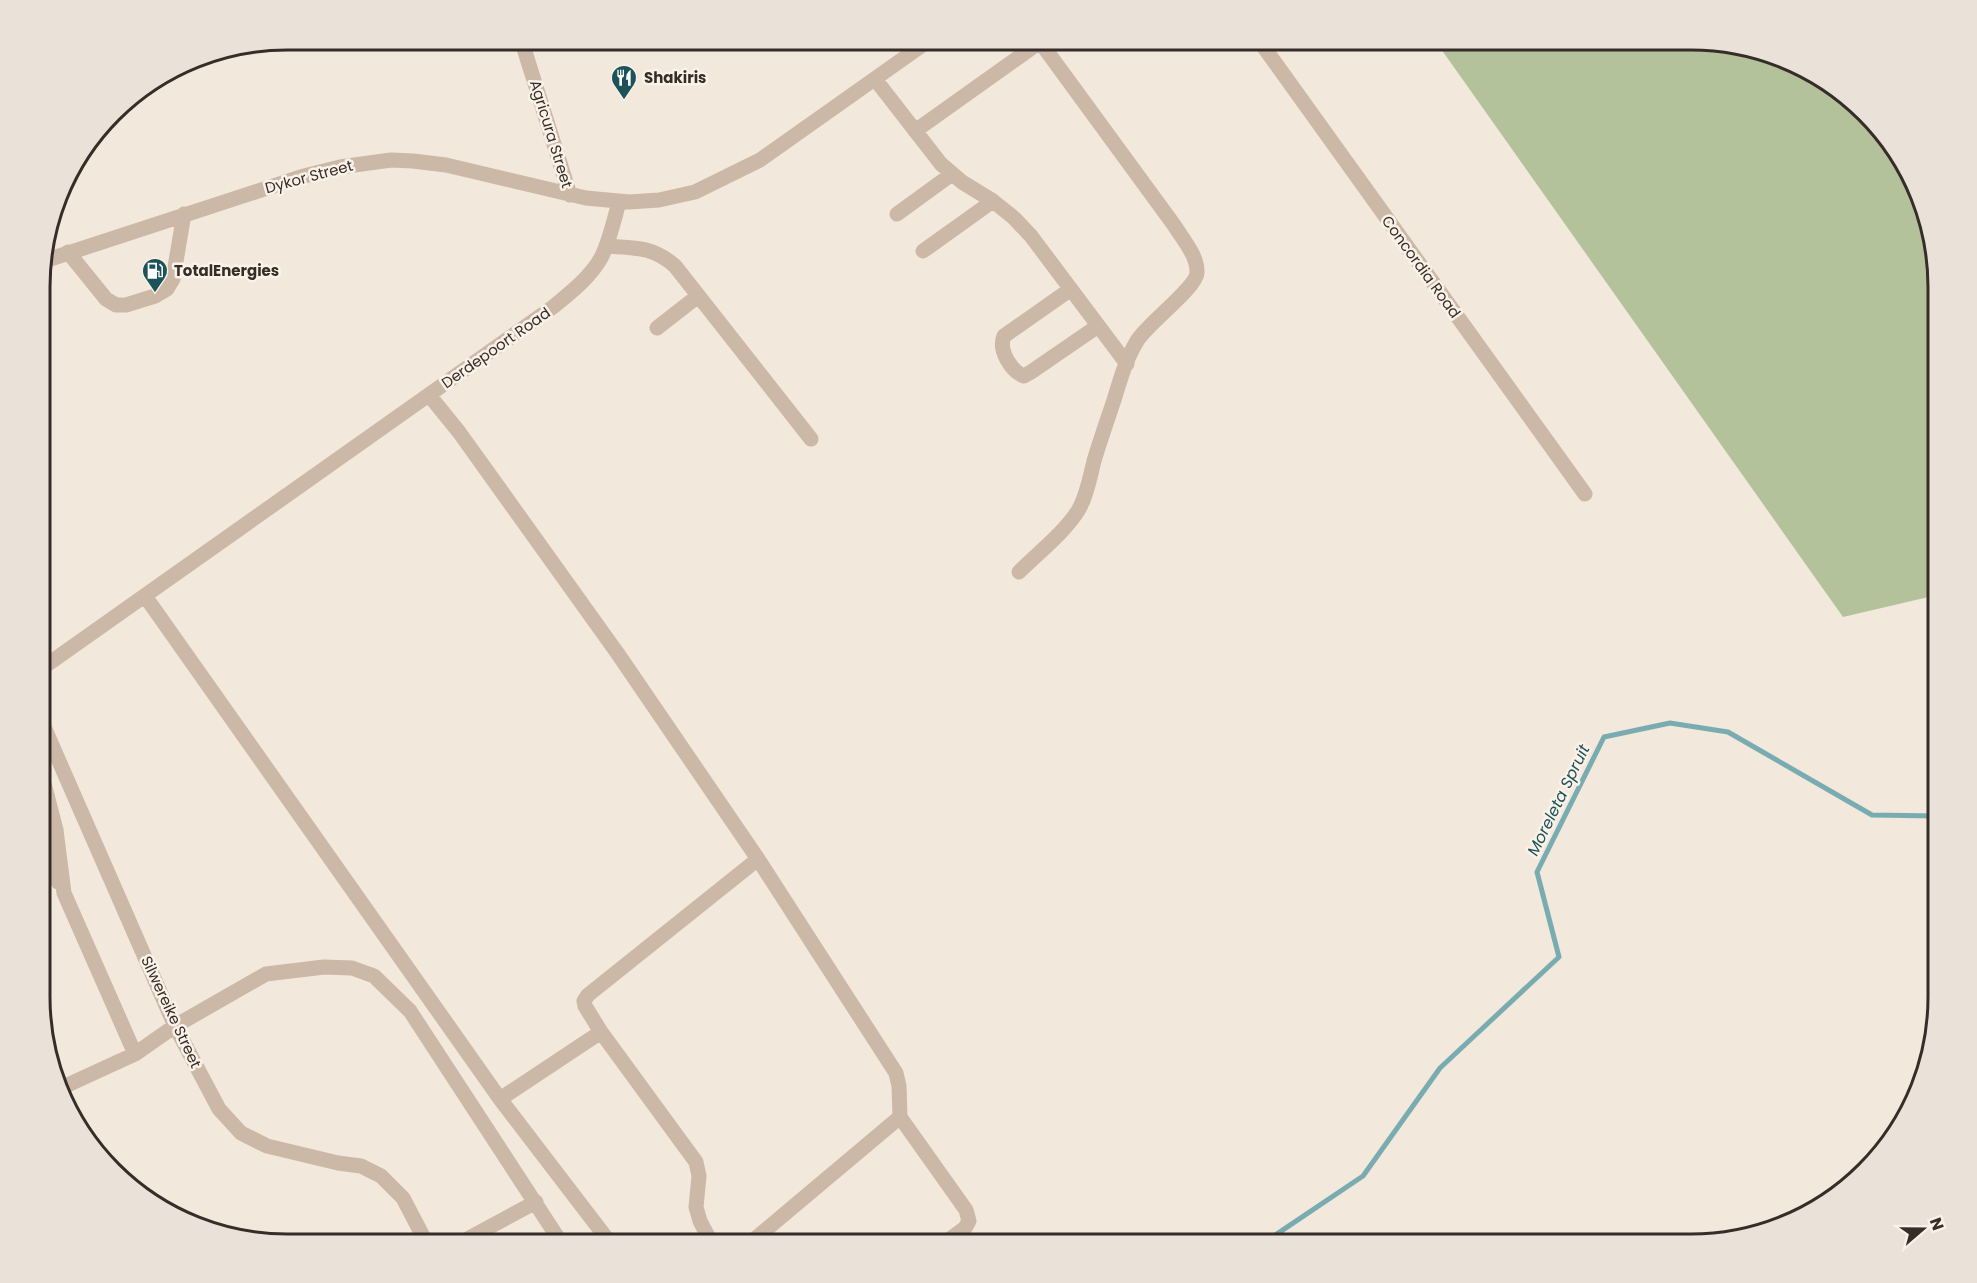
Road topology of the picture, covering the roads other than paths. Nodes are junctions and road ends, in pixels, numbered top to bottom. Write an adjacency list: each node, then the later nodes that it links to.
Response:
1 (524, 50): 9 (street, Agricura Street)
2 (916, 50): 6 (street)
3 (1025, 50): 7 (street)
4 (1046, 50): 22 (street)
5 (1266, 50): 25 (street, Concordia Road)
6 (875, 79): 7 (street); 11 (street)
7 (915, 130): 8 (street)
8 (952, 174): 10 (street); 13 (street)
9 (570, 195): 11 (street, Dykor Street); 12 (street, Dykor Street)
10 (993, 201): 15 (street); 18 (street)
11 (619, 202): 14 (street, Derdepoort Road)
12 (184, 214): 16 (street, Dykor Street); 16 (street)
13 (897, 214)
14 (606, 246): 19 (street); 23 (street, Derdepoort Road)
15 (923, 251)
16 (68, 252): 17 (street, Dykor Street)
17 (52, 258)
18 (1071, 289): 20 (street); 20 (street)
19 (698, 296): 21 (street); 24 (street)
20 (1098, 326): 22 (street)
21 (657, 328)
22 (1127, 364): 26 (street)
23 (429, 394): 27 (street, Derdepoort Road); 31 (street)
24 (811, 439)
25 (1585, 494)
26 (1019, 572)
27 (145, 596): 28 (street, Derdepoort Road); 38 (street)
28 (50, 663)
29 (50, 741): 34 (street, Silwereike Street)
30 (50, 807): 33 (street)
31 (758, 859): 35 (street); 39 (street)
32 (50, 865): 33 (street)
33 (64, 893): 36 (street)
34 (175, 1026): 36 (street); 40 (street); 41 (street, Silwereike Street)
35 (601, 1032): 38 (street); 45 (street)
36 (135, 1054): 37 (street)
37 (67, 1085)
38 (500, 1099): 44 (street)
39 (900, 1117): 46 (street); 47 (street)
40 (536, 1202): 42 (street); 43 (street)
41 (423, 1234)
42 (477, 1234)
43 (556, 1234)
44 (603, 1234)
45 (707, 1234)
46 (761, 1234)
47 (957, 1234)

